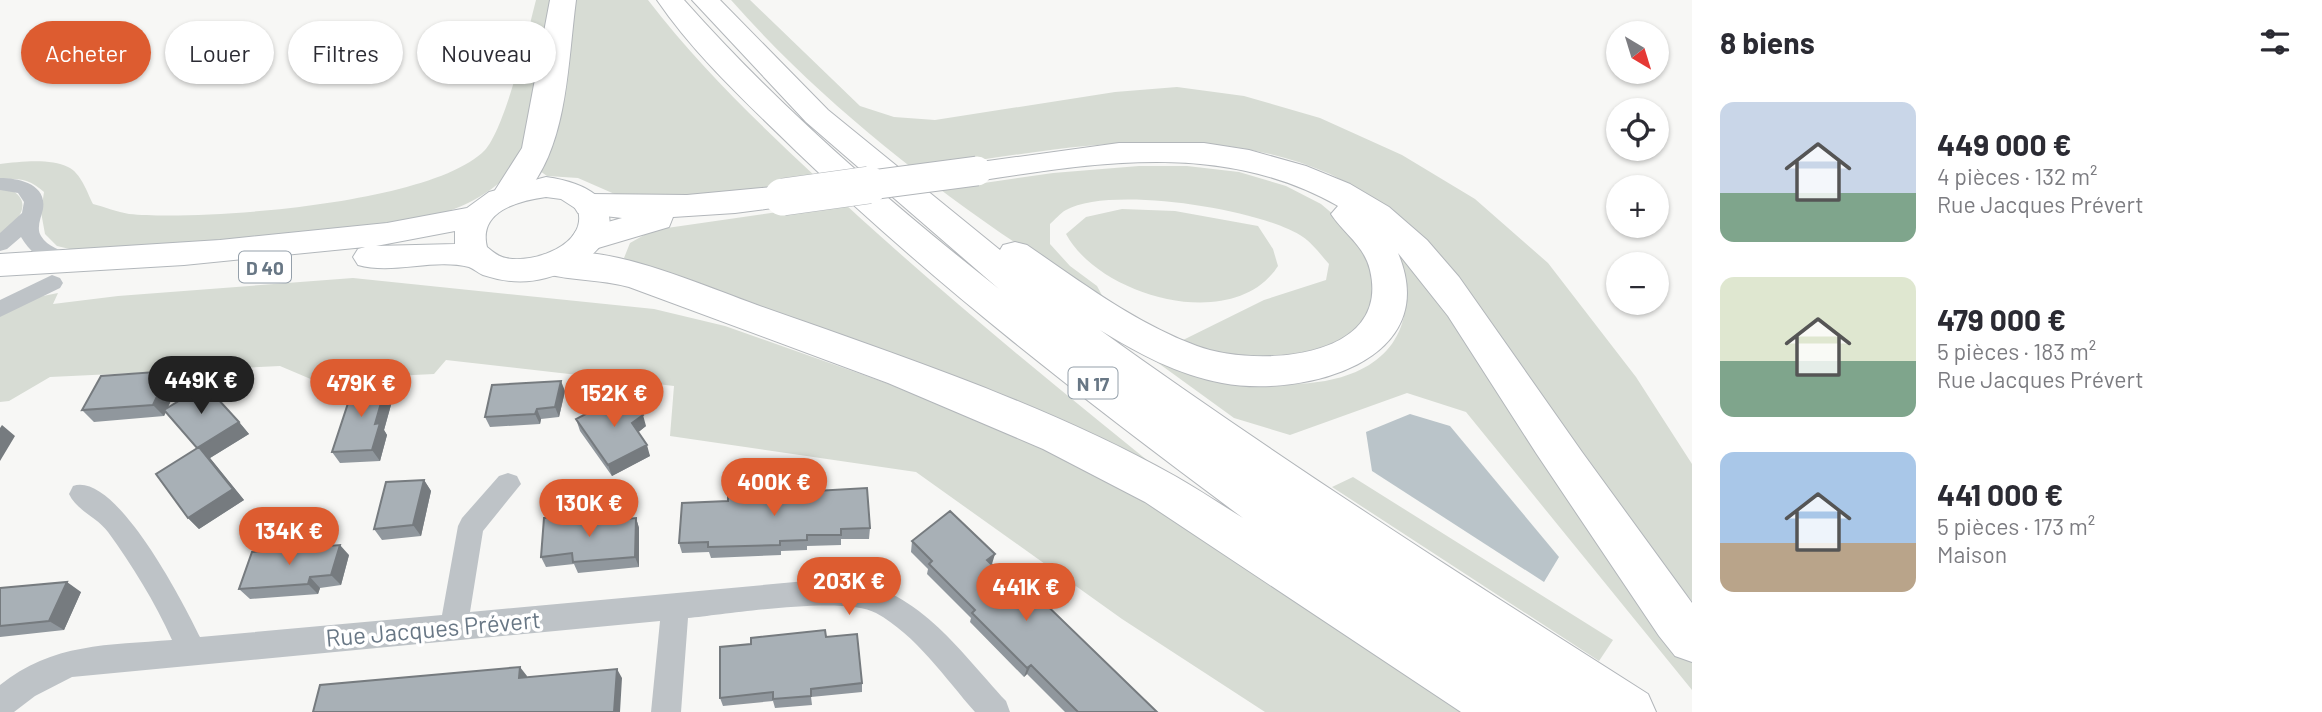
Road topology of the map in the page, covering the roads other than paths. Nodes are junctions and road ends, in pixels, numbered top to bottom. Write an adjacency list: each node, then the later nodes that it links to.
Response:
1 (563, 0): 7 (highway)
2 (670, 0): 30 (highway, N 17)
3 (705, 0): 4 (highway, N 17)
4 (817, 116): 5 (highway); 31 (highway, N 17)
5 (1292, 174): 9 (highway, bridge); 24 (highway)
6 (0, 184): 11 (street)
7 (508, 195): 8 (main road); 10 (main road)
8 (590, 205): 9 (highway); 12 (main road)
9 (701, 207): 12 (highway)
10 (479, 215): 14 (main road); 17 (main road, D 40)
11 (29, 218): 13 (street); 17 (street)
12 (588, 239): 15 (main road)
13 (0, 244)
14 (478, 257): 15 (main road); 17 (main road, D 40)
15 (555, 264): 29 (highway)
16 (0, 265): 17 (main road, D 40)
17 (59, 273): 18 (main road, D 40); 19 (street)
18 (0, 286)
19 (0, 309)
20 (508, 484): 23 (street)
21 (82, 494): 25 (street)
22 (675, 606): 23 (street, Rue Jacques Prévert); 27 (street); 28 (street)
23 (454, 626): 25 (street, Rue Jacques Prévert)
24 (1692, 639)
25 (191, 650): 26 (street, Rue Jacques Prévert)
26 (0, 705)
27 (666, 712)
28 (995, 712)
29 (1506, 712)
30 (1560, 712)
31 (1630, 712)

